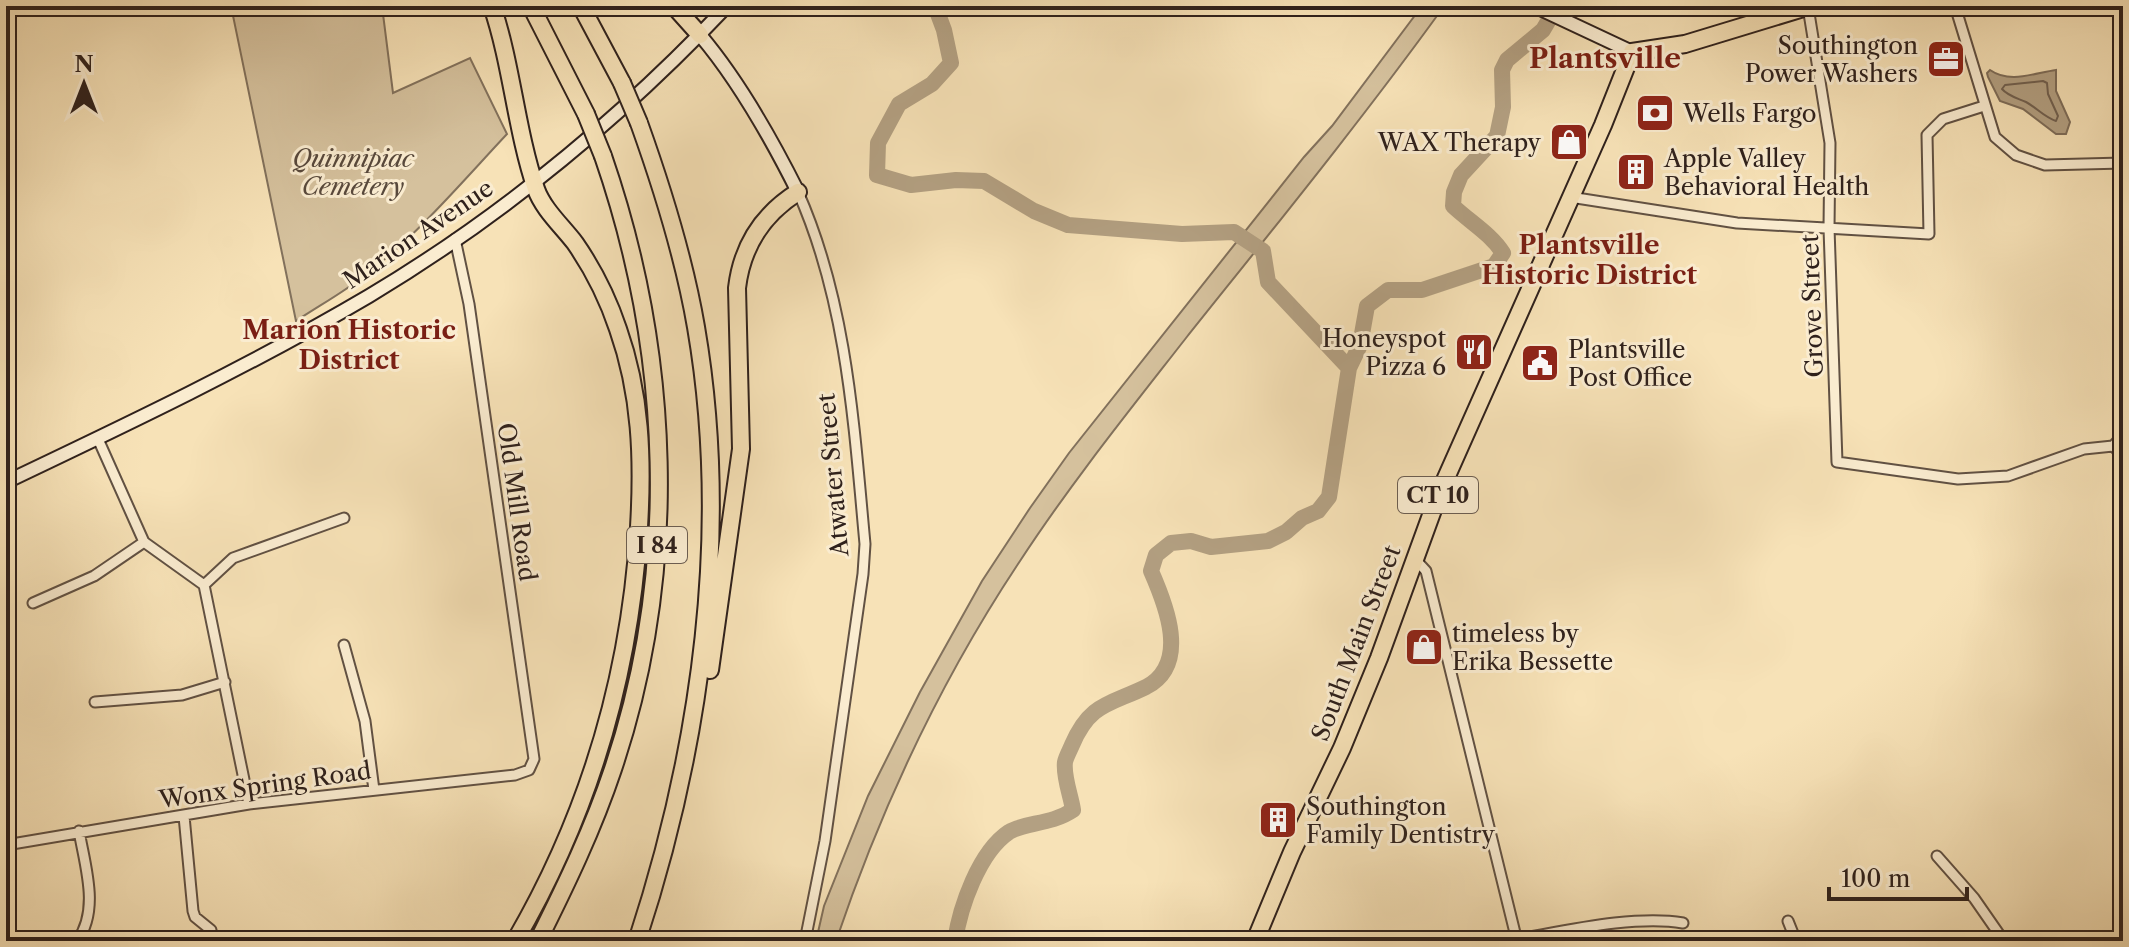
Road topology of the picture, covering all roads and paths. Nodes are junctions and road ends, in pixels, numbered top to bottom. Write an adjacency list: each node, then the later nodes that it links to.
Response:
1 (492, 6): 13 (highway)
2 (531, 6): 45 (highway, I 84, bridge)
3 (581, 6): 34 (highway, I 84, bridge)
4 (674, 6): 9 (highway)
5 (727, 6): 9 (main road, Marion Avenue)
6 (1809, 6): 10 (highway); 16 (street, Grove Street)
7 (1955, 6): 11 (street)
8 (1539, 8): 10 (main road)
9 (700, 35): 13 (main road, Marion Avenue); 14 (main road, Atwater Street)
10 (1632, 52): 15 (highway, South Main Street / CT 10)
11 (1984, 106): 12 (street); 16 (street)
12 (2123, 163)
13 (534, 182): 17 (main road, Marion Avenue); 44 (highway)
14 (798, 192): 34 (highway); 47 (street, Atwater Street)
15 (1570, 197): 16 (street); 25 (highway, South Main Street / CT 10)
16 (1829, 228): 20 (street, Grove Street)
17 (455, 239): 19 (main road, Marion Avenue); 31 (street, Old Mill Road)
18 (2123, 435): 20 (street)
19 (98, 439): 22 (main road, Marion Avenue); 24 (street)
20 (2113, 446): 21 (street)
21 (2123, 456)
22 (6, 482)
23 (344, 518): 26 (street)
24 (144, 542): 26 (street); 27 (street)
25 (1414, 558): 42 (street); 48 (highway, South Main Street / CT 10)
26 (204, 585): 29 (street)
27 (33, 603)
28 (344, 645): 32 (street)
29 (225, 682): 30 (street); 33 (street)
30 (95, 702)
31 (529, 770): 32 (street, Wonx Spring Road)
32 (374, 790): 33 (street, Wonx Spring Road)
33 (249, 804): 35 (street, Wonx Spring Road)
34 (676, 804): 46 (highway, I 84)
35 (184, 816): 36 (street, Wonx Spring Road); 41 (street)
36 (79, 831): 37 (street, Wonx Spring Road); 43 (street)
37 (6, 845)
38 (1937, 856): 50 (street)
39 (1788, 921): 49 (street)
40 (1683, 923): 42 (street)
41 (211, 930)
42 (1514, 940)
43 (77, 941)
44 (515, 941)
45 (537, 941)
46 (637, 941)
47 (805, 941)
48 (1255, 941)
49 (1796, 941)
50 (1998, 941)

